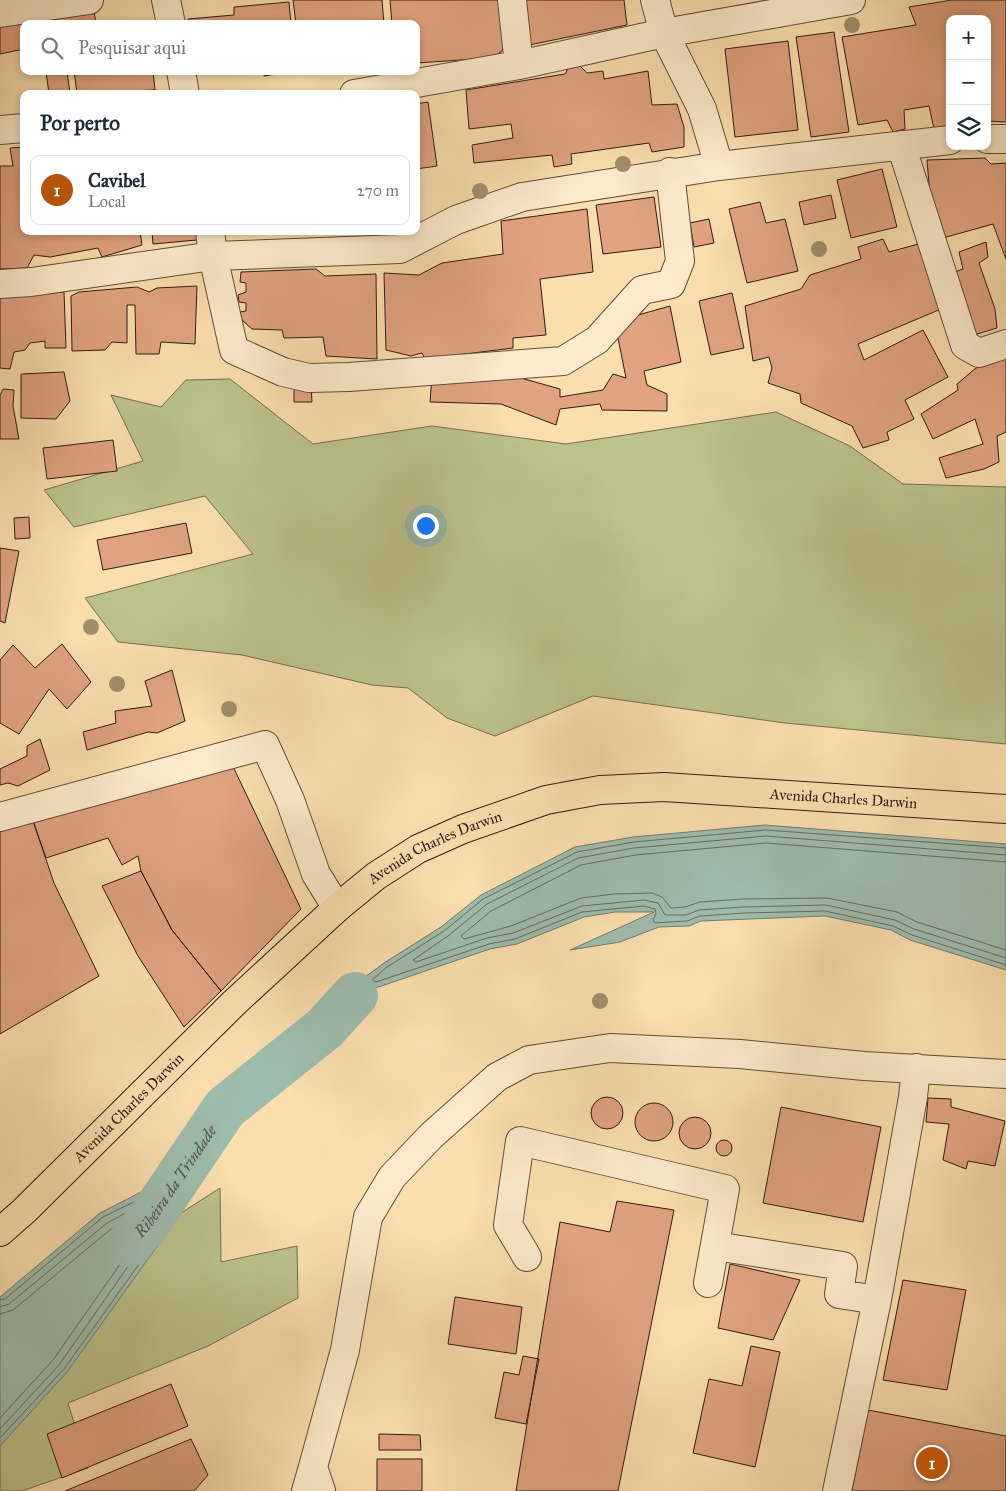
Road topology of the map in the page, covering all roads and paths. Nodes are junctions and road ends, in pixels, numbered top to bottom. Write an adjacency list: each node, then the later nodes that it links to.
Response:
1 (89, 0): 6 (street)
2 (166, 0): 7 (street)
3 (512, 0): 9 (street)
4 (655, 0): 8 (street)
5 (850, 0): 8 (street)
6 (0, 12)
7 (170, 20)
8 (664, 33): 9 (street); 19 (street)
9 (519, 65): 12 (street)
10 (182, 75): 11 (street)
11 (184, 90)
12 (377, 90)
13 (20, 128): 14 (street)
14 (0, 130)
15 (991, 139): 16 (street)
16 (1006, 139)
17 (946, 140): 18 (street)
18 (900, 145): 19 (street); 23 (street)
19 (719, 166): 20 (street)
20 (670, 172): 21 (street); 21 (street)
21 (211, 243): 22 (street)
22 (0, 284)
23 (1006, 344)
24 (1006, 809): 26 (main road, Avenida Charles Darwin)
25 (0, 817): 26 (street)
26 (337, 908): 29 (main road, Avenida Charles Darwin)
27 (916, 1068): 28 (street); 33 (street); 34 (street)
28 (1006, 1074)
29 (0, 1232)
30 (715, 1246): 31 (street); 32 (street); 33 (street)
31 (527, 1257)
32 (708, 1283)
33 (878, 1300): 35 (street)
34 (313, 1483)
35 (837, 1491)

